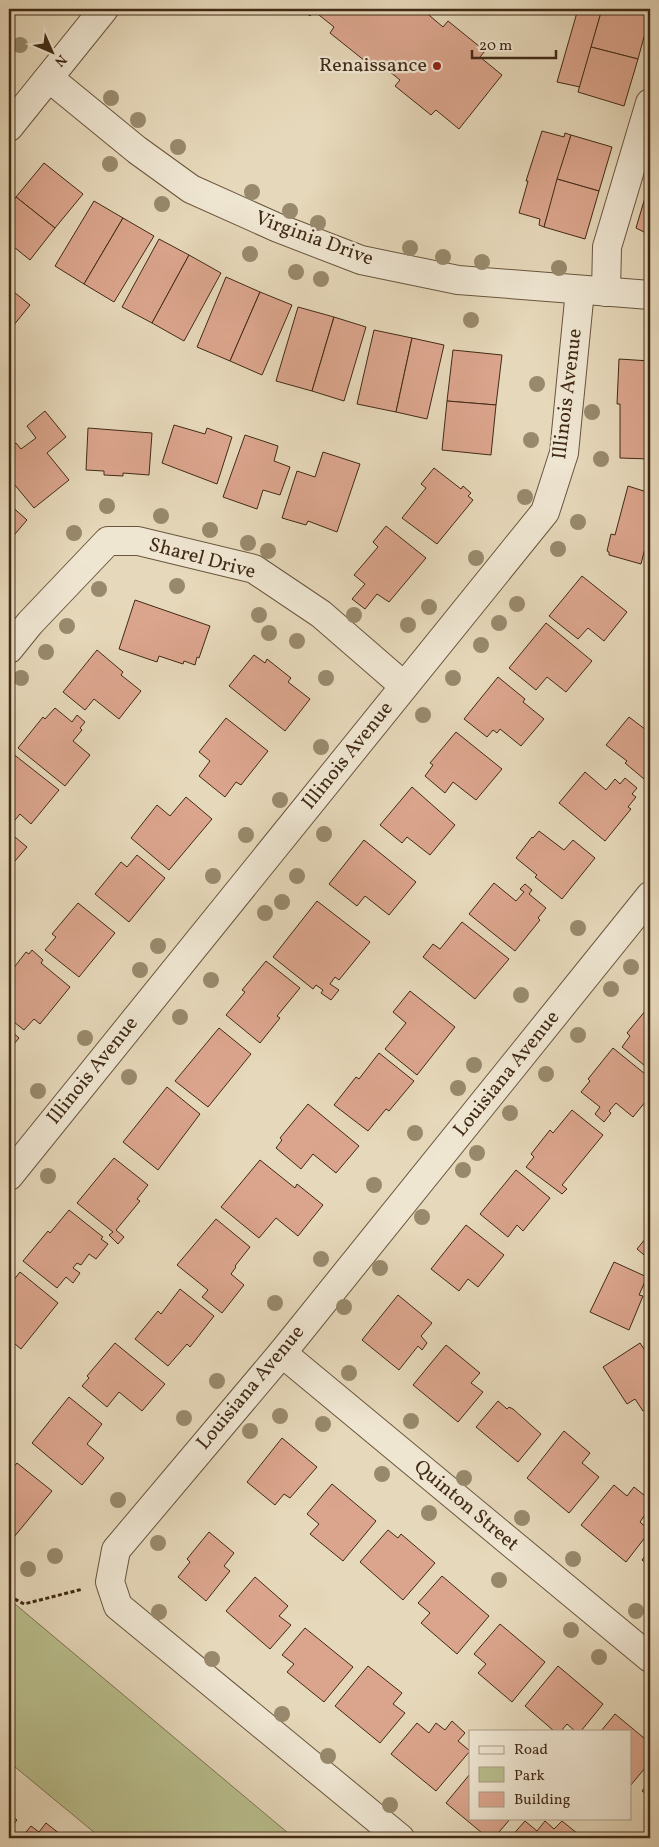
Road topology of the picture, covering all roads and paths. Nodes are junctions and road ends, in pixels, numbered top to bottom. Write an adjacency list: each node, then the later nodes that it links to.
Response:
1 (104, 9): 2 (street)
2 (49, 78): 4 (street); 5 (street, Virginia Drive)
3 (650, 103): 5 (street, Illinois Avenue)
4 (9, 127)
5 (593, 291): 6 (street, Virginia Drive); 8 (street, Illinois Avenue)
6 (650, 295)
7 (9, 649): 8 (street, Sharel Drive)
8 (404, 686): 10 (street, Illinois Avenue)
9 (650, 896): 11 (street, Louisiana Avenue)
10 (9, 1176)
11 (282, 1353): 12 (street, Louisiana Avenue); 14 (street, Quinton Street)
12 (110, 1582): 13 (path); 15 (street)
13 (9, 1596)
14 (650, 1658)
15 (400, 1838)

